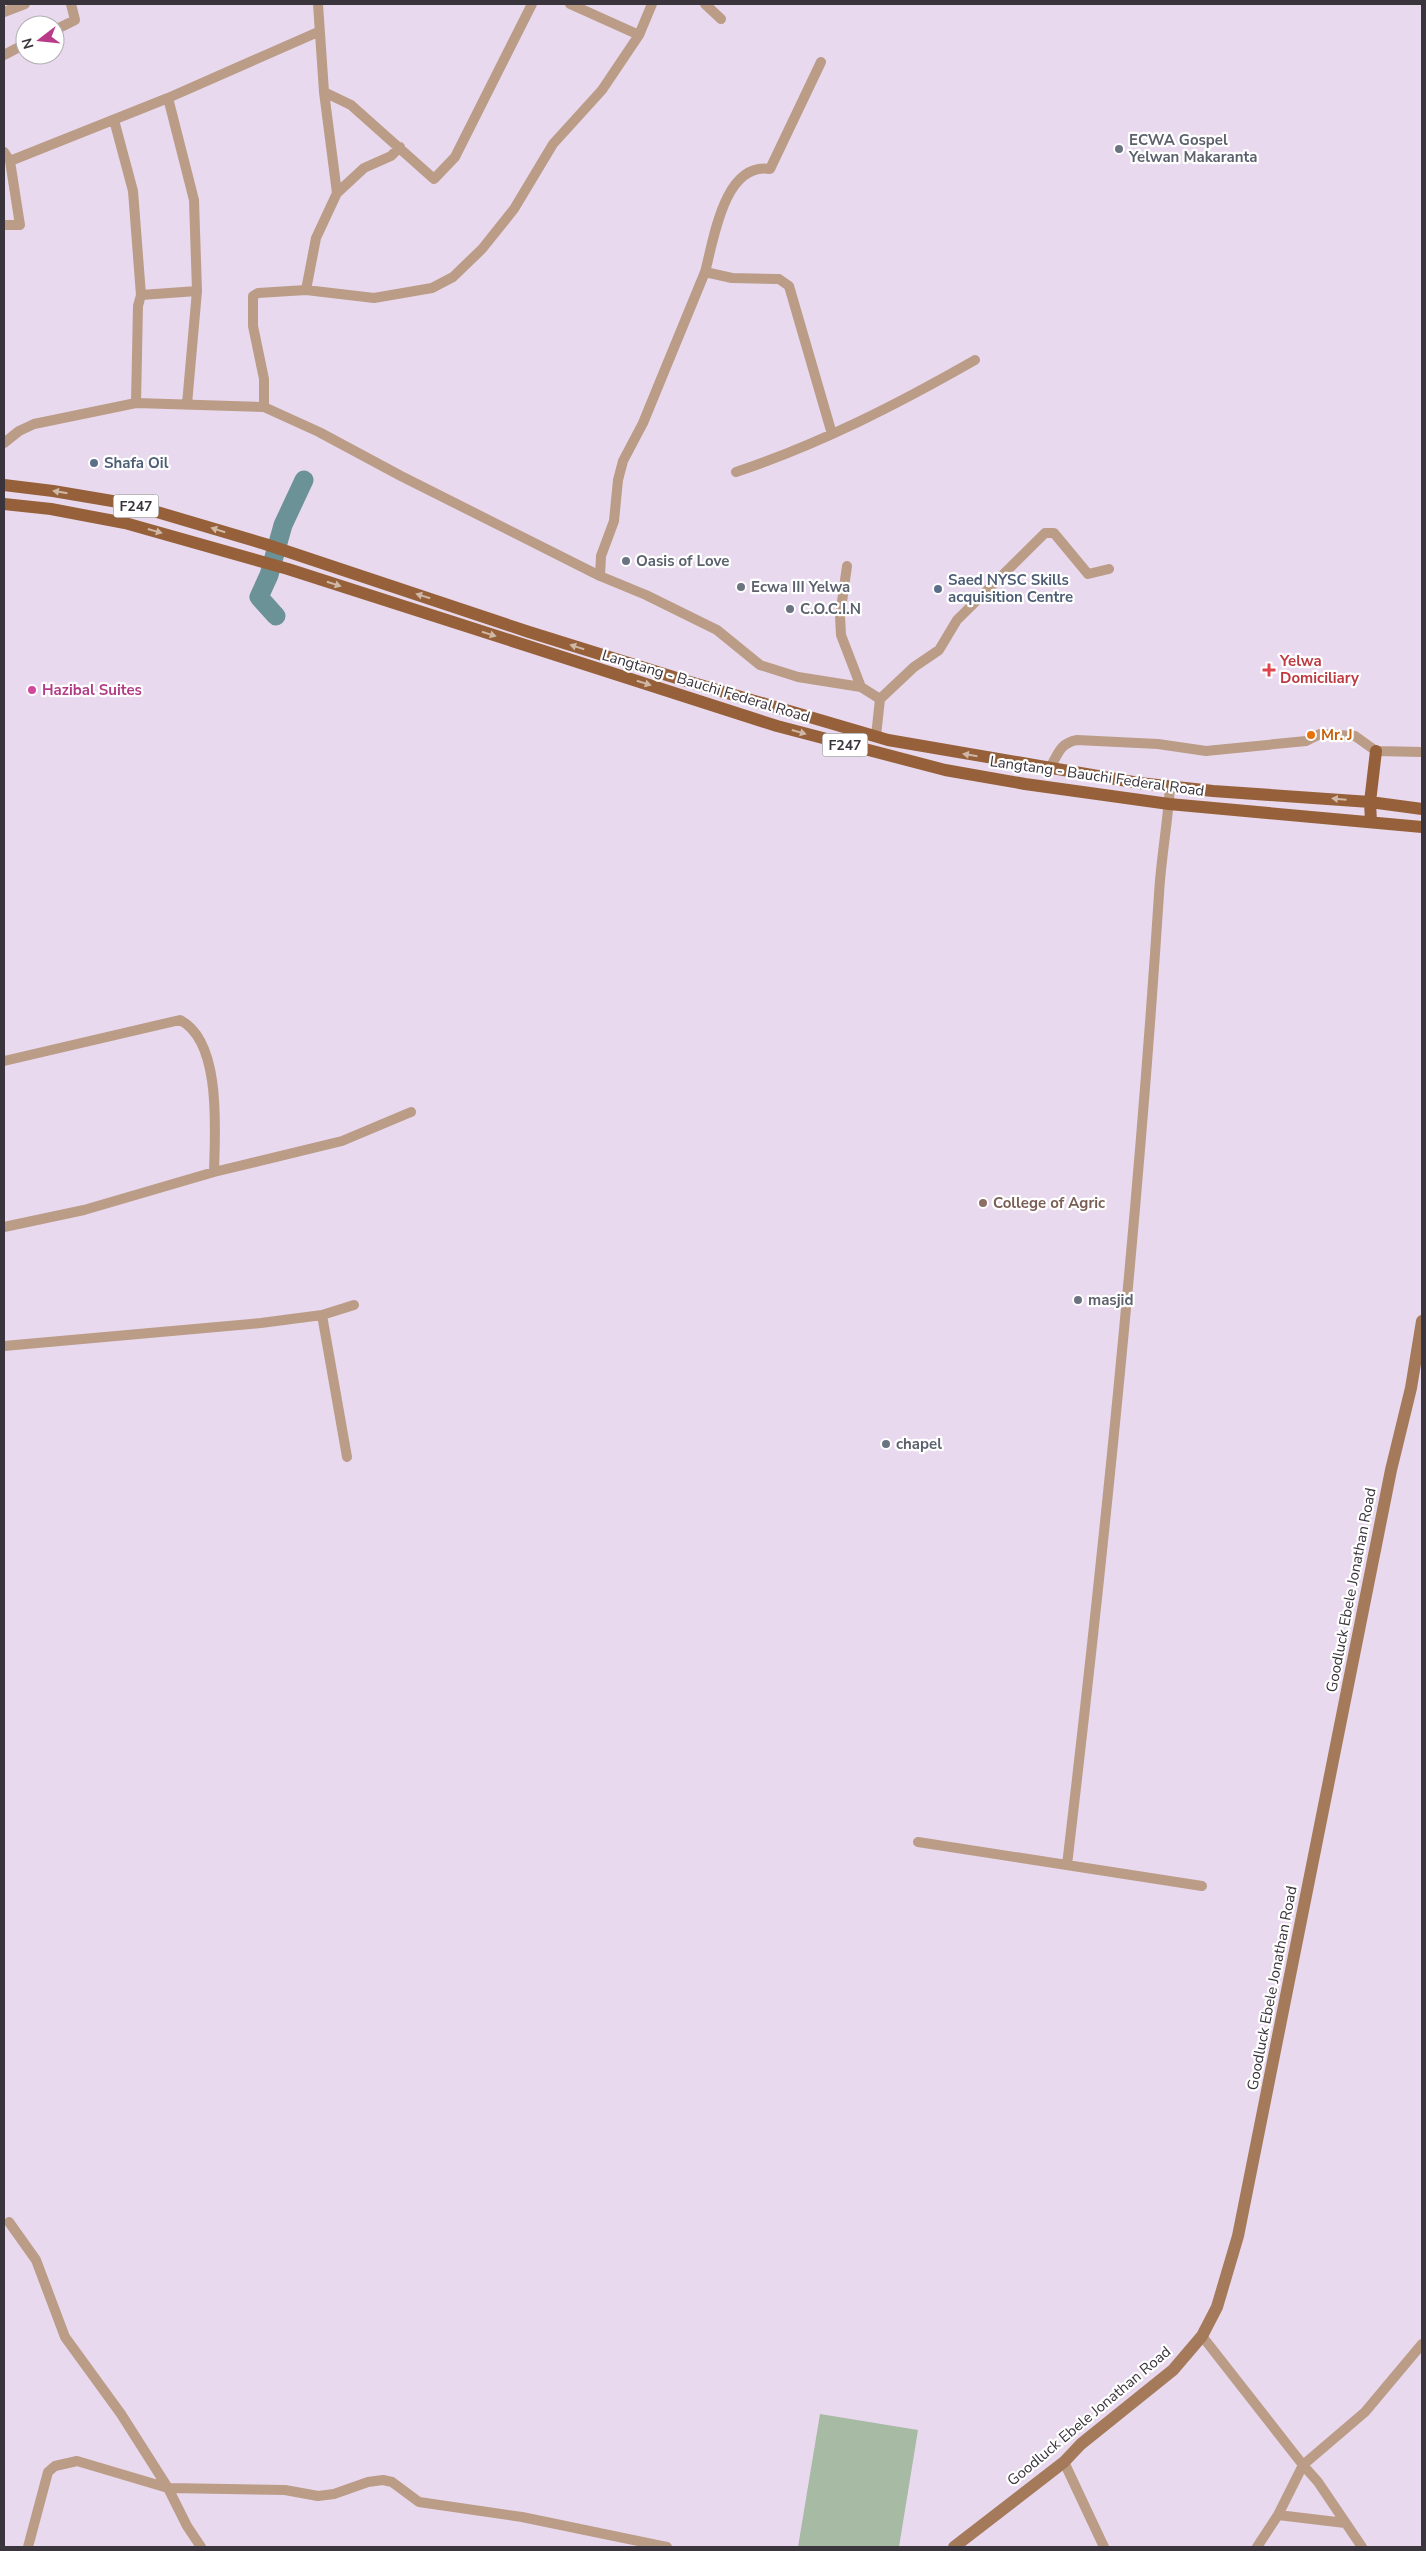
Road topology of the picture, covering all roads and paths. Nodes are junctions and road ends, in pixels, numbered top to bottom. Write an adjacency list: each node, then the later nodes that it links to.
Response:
1 (25, 4): 8 (street)
2 (71, 4): 10 (street)
3 (318, 4): 11 (street)
4 (532, 4): 17 (street)
5 (570, 4): 12 (street)
6 (652, 4): 12 (street)
7 (705, 4): 9 (street)
8 (4, 12)
9 (721, 19)
10 (65, 25)
11 (318, 32): 14 (street); 15 (street)
12 (639, 34): 23 (street)
13 (821, 62): 22 (street)
14 (324, 92): 17 (street); 20 (street)
15 (168, 98): 16 (street); 24 (street)
16 (114, 120): 19 (street); 25 (street)
17 (400, 147): 20 (street)
18 (4, 152): 19 (street)
19 (10, 161): 21 (street)
20 (337, 193): 23 (street)
21 (4, 226)
22 (705, 272): 30 (street); 37 (street)
23 (306, 290): 29 (street)
24 (197, 291): 25 (street); 28 (street)
25 (141, 295): 27 (street)
26 (975, 360): 30 (street)
27 (136, 403): 28 (street); 31 (street)
28 (186, 404): 29 (street)
29 (264, 407): 37 (street)
30 (832, 434): 32 (street)
31 (4, 443)
32 (736, 472)
33 (4, 485): 40 (main road, F247, one-way to 33)
34 (4, 504): 46 (main road, Langtang - Bauchi Federal Road / F247, one-way to 46)
35 (847, 566): 38 (street)
36 (1109, 569): 39 (street)
37 (600, 576): 38 (street)
38 (861, 687): 39 (street)
39 (880, 699): 40 (street)
40 (876, 736): 43 (main road, F247, one-way to 40)
41 (1376, 751): 42 (street); 43 (street); 45 (main road)
42 (1422, 752)
43 (1050, 768): 44 (main road, F247)
44 (1170, 786): 45 (main road, F247, one-way to 44); 46 (street)
45 (1370, 802): 47 (main road, F247); 48 (main road)
46 (1169, 804): 48 (main road, Langtang - Bauchi Federal Road / F247); 60 (street)
47 (1422, 809)
48 (1371, 822): 49 (main road, Langtang - Bauchi Federal Road / F247)
49 (1422, 827)
50 (4, 1061): 52 (street)
51 (411, 1112): 52 (street)
52 (214, 1172): 53 (street)
53 (4, 1227)
54 (354, 1305): 55 (street)
55 (322, 1315): 57 (street); 58 (street)
56 (1422, 1320): 63 (main road, Goodluck Ebele Jonathan Road)
57 (4, 1346)
58 (347, 1457)
59 (918, 1842): 60 (street)
60 (1067, 1865): 61 (street)
61 (1202, 1886)
62 (9, 2222): 67 (street)
63 (1202, 2336): 65 (main road, Goodluck Ebele Jonathan Road); 66 (street)
64 (1422, 2344): 66 (street)
65 (1064, 2462): 73 (main road, Goodluck Ebele Jonathan Road); 74 (street)
66 (1303, 2465): 68 (street); 69 (street)
67 (168, 2488): 70 (street); 71 (street); 72 (street)
68 (1278, 2515): 69 (street); 75 (street)
69 (1345, 2523): 76 (street)
70 (28, 2547)
71 (201, 2547)
72 (667, 2547)
73 (954, 2547)
74 (1104, 2547)
75 (1257, 2547)
76 (1362, 2547)

